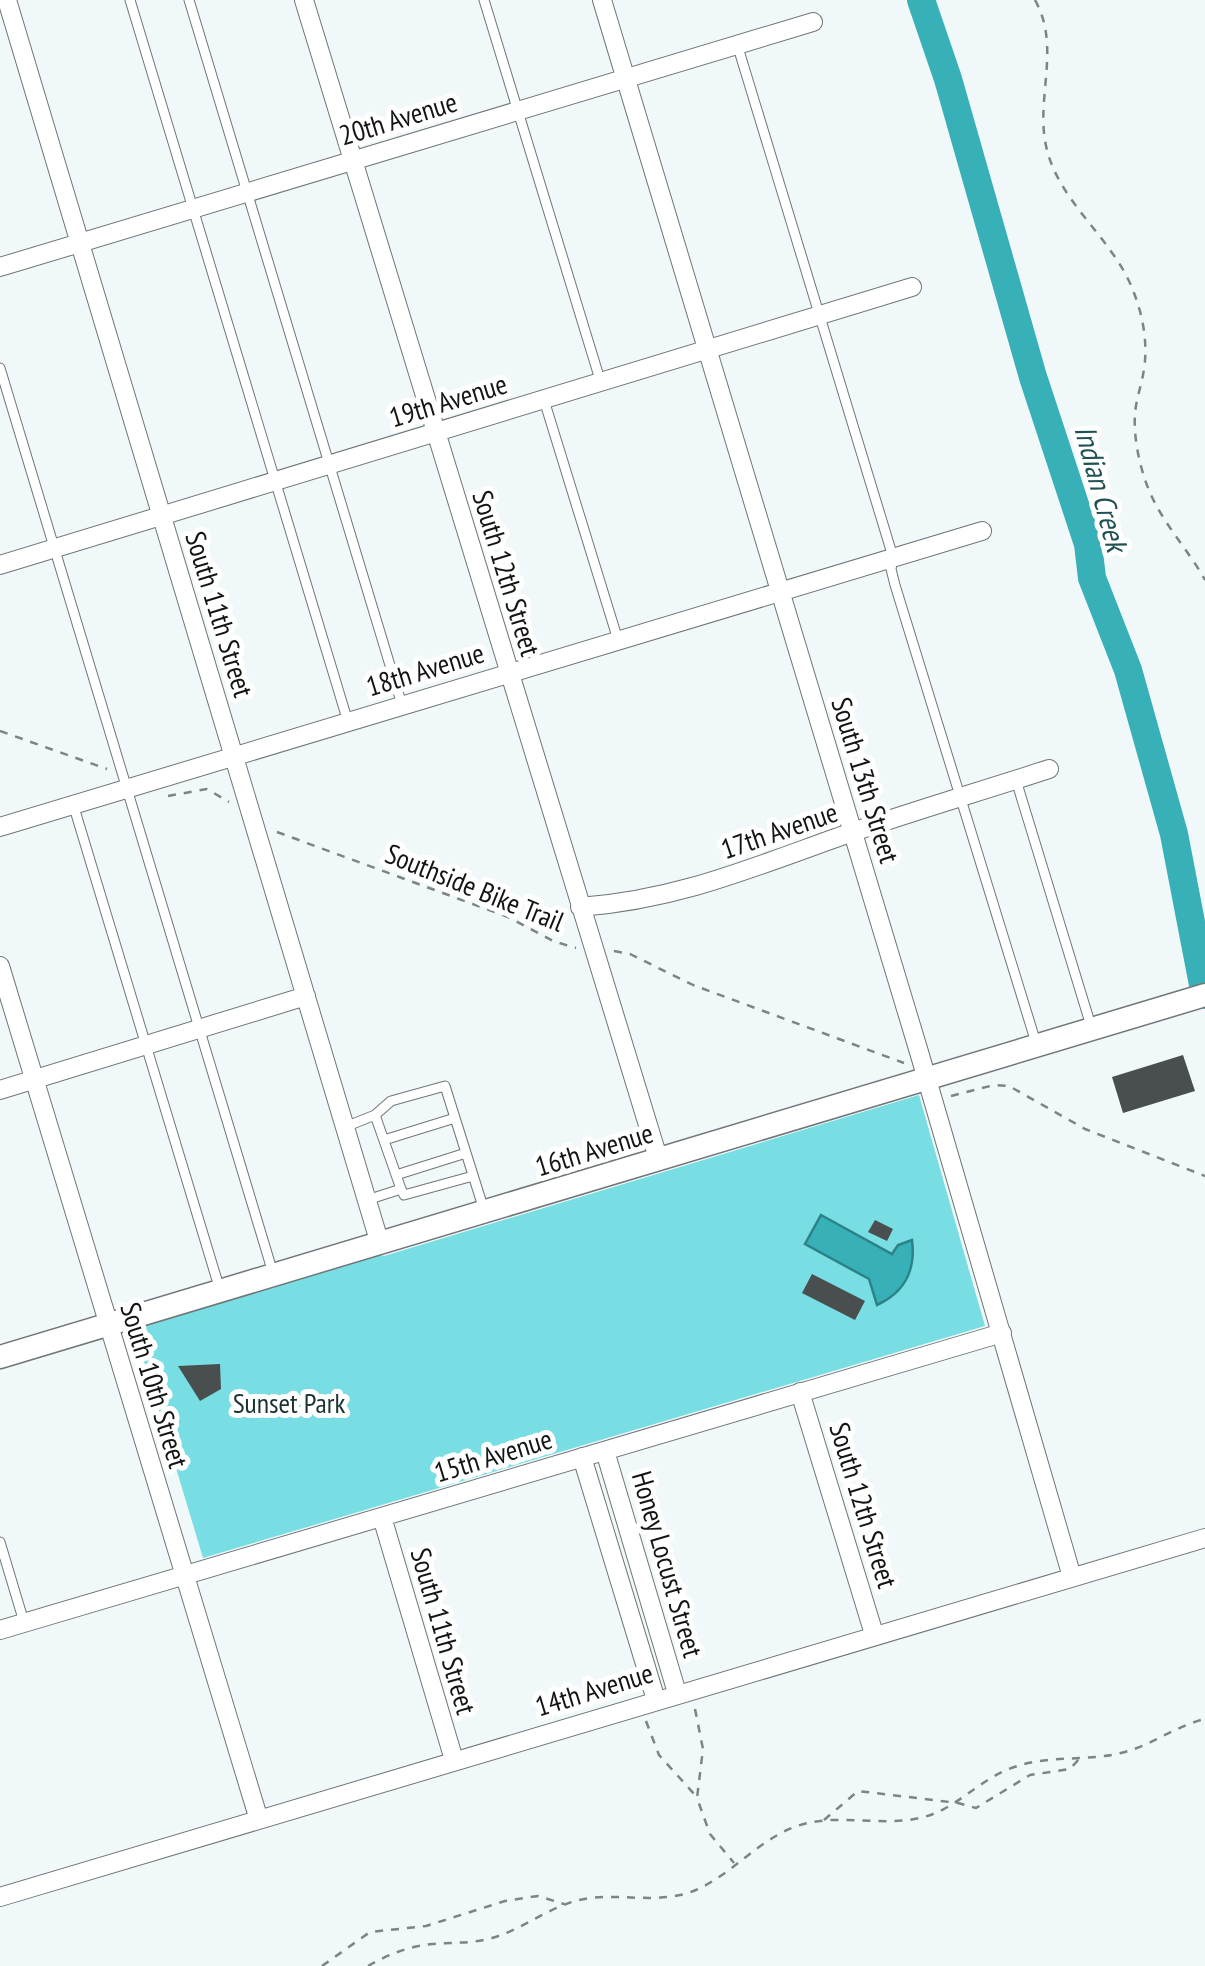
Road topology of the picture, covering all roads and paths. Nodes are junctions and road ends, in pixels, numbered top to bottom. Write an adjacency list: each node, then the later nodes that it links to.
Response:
1 (7, 0): 15 (street, South 11th Street)
2 (130, 0): 14 (lane)
3 (188, 0): 13 (lane)
4 (304, 0): 12 (street, South 12th Street)
5 (484, 0): 11 (lane)
6 (602, 0): 10 (street, South 13th Street)
7 (1034, 0): 31 (path)
8 (812, 22): 9 (street, 20th Avenue)
9 (737, 44): 10 (street, 20th Avenue); 18 (lane)
10 (625, 78): 11 (street, 20th Avenue); 19 (street, South 13th Street)
11 (518, 111): 12 (street, 20th Avenue); 21 (lane)
12 (353, 160): 13 (street, 20th Avenue); 23 (street, South 12th Street)
13 (246, 192): 14 (street, 20th Avenue); 24 (lane)
14 (192, 209): 15 (street, 20th Avenue); 25 (lane)
15 (79, 243): 16 (street, 20th Avenue); 26 (street, South 11th Street)
16 (0, 267)
17 (912, 287): 18 (street, 19th Avenue)
18 (818, 316): 19 (street, 19th Avenue); 29 (lane)
19 (707, 350): 21 (street, 19th Avenue); 32 (street, South 13th Street)
20 (0, 368): 28 (lane)
21 (601, 382): 22 (street, 19th Avenue)
22 (544, 400): 23 (street, 19th Avenue); 33 (lane)
23 (436, 433): 24 (street, 19th Avenue); 34 (street, South 12th Street)
24 (330, 465): 25 (street, 19th Avenue); 35 (lane)
25 (275, 481): 26 (street, 19th Avenue); 36 (lane)
26 (162, 516): 28 (street, 19th Avenue); 37 (street, South 11th Street)
27 (982, 531): 29 (street, 18th Avenue)
28 (54, 548): 30 (street, 19th Avenue); 40 (lane)
29 (893, 558): 32 (street, 18th Avenue); 41 (lane)
30 (0, 564)
31 (1205, 580)
32 (780, 591): 33 (street, 18th Avenue); 45 (street, South 13th Street)
33 (618, 640): 34 (street, 18th Avenue)
34 (508, 673): 35 (street, 18th Avenue); 46 (street, South 12th Street)
35 (402, 705): 36 (street, 18th Avenue)
36 (348, 722): 37 (street, 18th Avenue)
37 (234, 756): 40 (street, 18th Avenue); 43 (street, South 11th Street)
38 (1049, 770): 39 (street, 17th Avenue)
39 (1016, 780): 41 (street, 17th Avenue); 52 (lane)
40 (126, 788): 42 (street, 18th Avenue); 51 (lane)
41 (961, 798): 45 (street, 17th Avenue); 54 (lane)
42 (74, 804): 44 (street, 18th Avenue); 53 (lane)
43 (255, 824): 47 (path, Southside Bike Trail); 50 (street, South 11th Street)
44 (0, 827)
45 (853, 832): 46 (street, 17th Avenue); 57 (street, South 13th Street)
46 (580, 907): 47 (street, South 12th Street)
47 (593, 948): 55 (path, Southside Bike Trail); 65 (street, South 12th Street)
48 (0, 966): 56 (street, South 10th Street)
49 (1205, 995): 52 (street, 16th Avenue)
50 (306, 996): 51 (street); 62 (street, South 11th Street)
51 (200, 1028): 53 (street); 73 (lane)
52 (1092, 1030): 54 (street, 16th Avenue)
53 (146, 1045): 56 (street); 74 (lane)
54 (1037, 1046): 57 (street, 16th Avenue)
55 (906, 1064)
56 (34, 1079): 58 (street); 75 (street, South 10th Street)
57 (927, 1080): 65 (street, 16th Avenue); 76 (street, South 13th Street)
58 (0, 1090)
59 (957, 1094): 68 (path)
60 (376, 1115): 61 (lane); 62 (lane); 63 (lane)
61 (455, 1118): 63 (lane); 64 (lane)
62 (345, 1127): 70 (street, South 11th Street)
63 (384, 1140): 66 (lane)
64 (466, 1153): 66 (lane); 67 (lane)
65 (658, 1161): 71 (street, 16th Avenue)
66 (396, 1176): 69 (lane)
67 (474, 1176): 69 (lane); 71 (lane)
68 (1205, 1176)
69 (402, 1192): 70 (lane)
70 (367, 1200): 72 (street, South 11th Street)
71 (485, 1212): 72 (street, 16th Avenue)
72 (380, 1244): 73 (street, 16th Avenue)
73 (274, 1276): 74 (street, 16th Avenue)
74 (221, 1291): 75 (street, 16th Avenue)
75 (108, 1325): 77 (street, 16th Avenue); 84 (street, South 10th Street)
76 (1002, 1333): 78 (street, 15th Avenue); 85 (street, South 13th Street)
77 (0, 1356)
78 (800, 1392): 79 (street, 15th Avenue); 88 (street, South 12th Street)
79 (606, 1450): 80 (street, 15th Avenue); 89 (street, Honey Locust Street)
80 (582, 1458): 81 (street, 15th Avenue); 90 (street, Honey Locust Street)
81 (382, 1518): 84 (street, 15th Avenue); 93 (street, South 11th Street)
82 (1205, 1538): 85 (street, 14th Avenue)
83 (0, 1542): 86 (lane)
84 (183, 1576): 86 (street, 15th Avenue); 96 (street, South 10th Street)
85 (1072, 1577): 88 (street, 14th Avenue)
86 (24, 1622): 87 (street, 15th Avenue)
87 (0, 1630)
88 (874, 1634): 89 (street, 14th Avenue)
89 (685, 1691): 90 (street, 14th Avenue); 94 (path)
90 (648, 1702): 93 (street, 14th Avenue); 94 (path)
91 (1205, 1719): 92 (path)
92 (1081, 1757): 95 (path); 95 (path)
93 (454, 1760): 96 (street, 14th Avenue)
94 (697, 1798): 98 (path)
95 (958, 1803): 97 (path); 97 (path)
96 (259, 1820): 99 (street, 14th Avenue)
97 (823, 1821): 98 (path)
98 (735, 1864): 100 (path)
99 (0, 1897)
100 (565, 1904): 101 (path); 102 (path)
101 (322, 1966)
102 (368, 1966)

